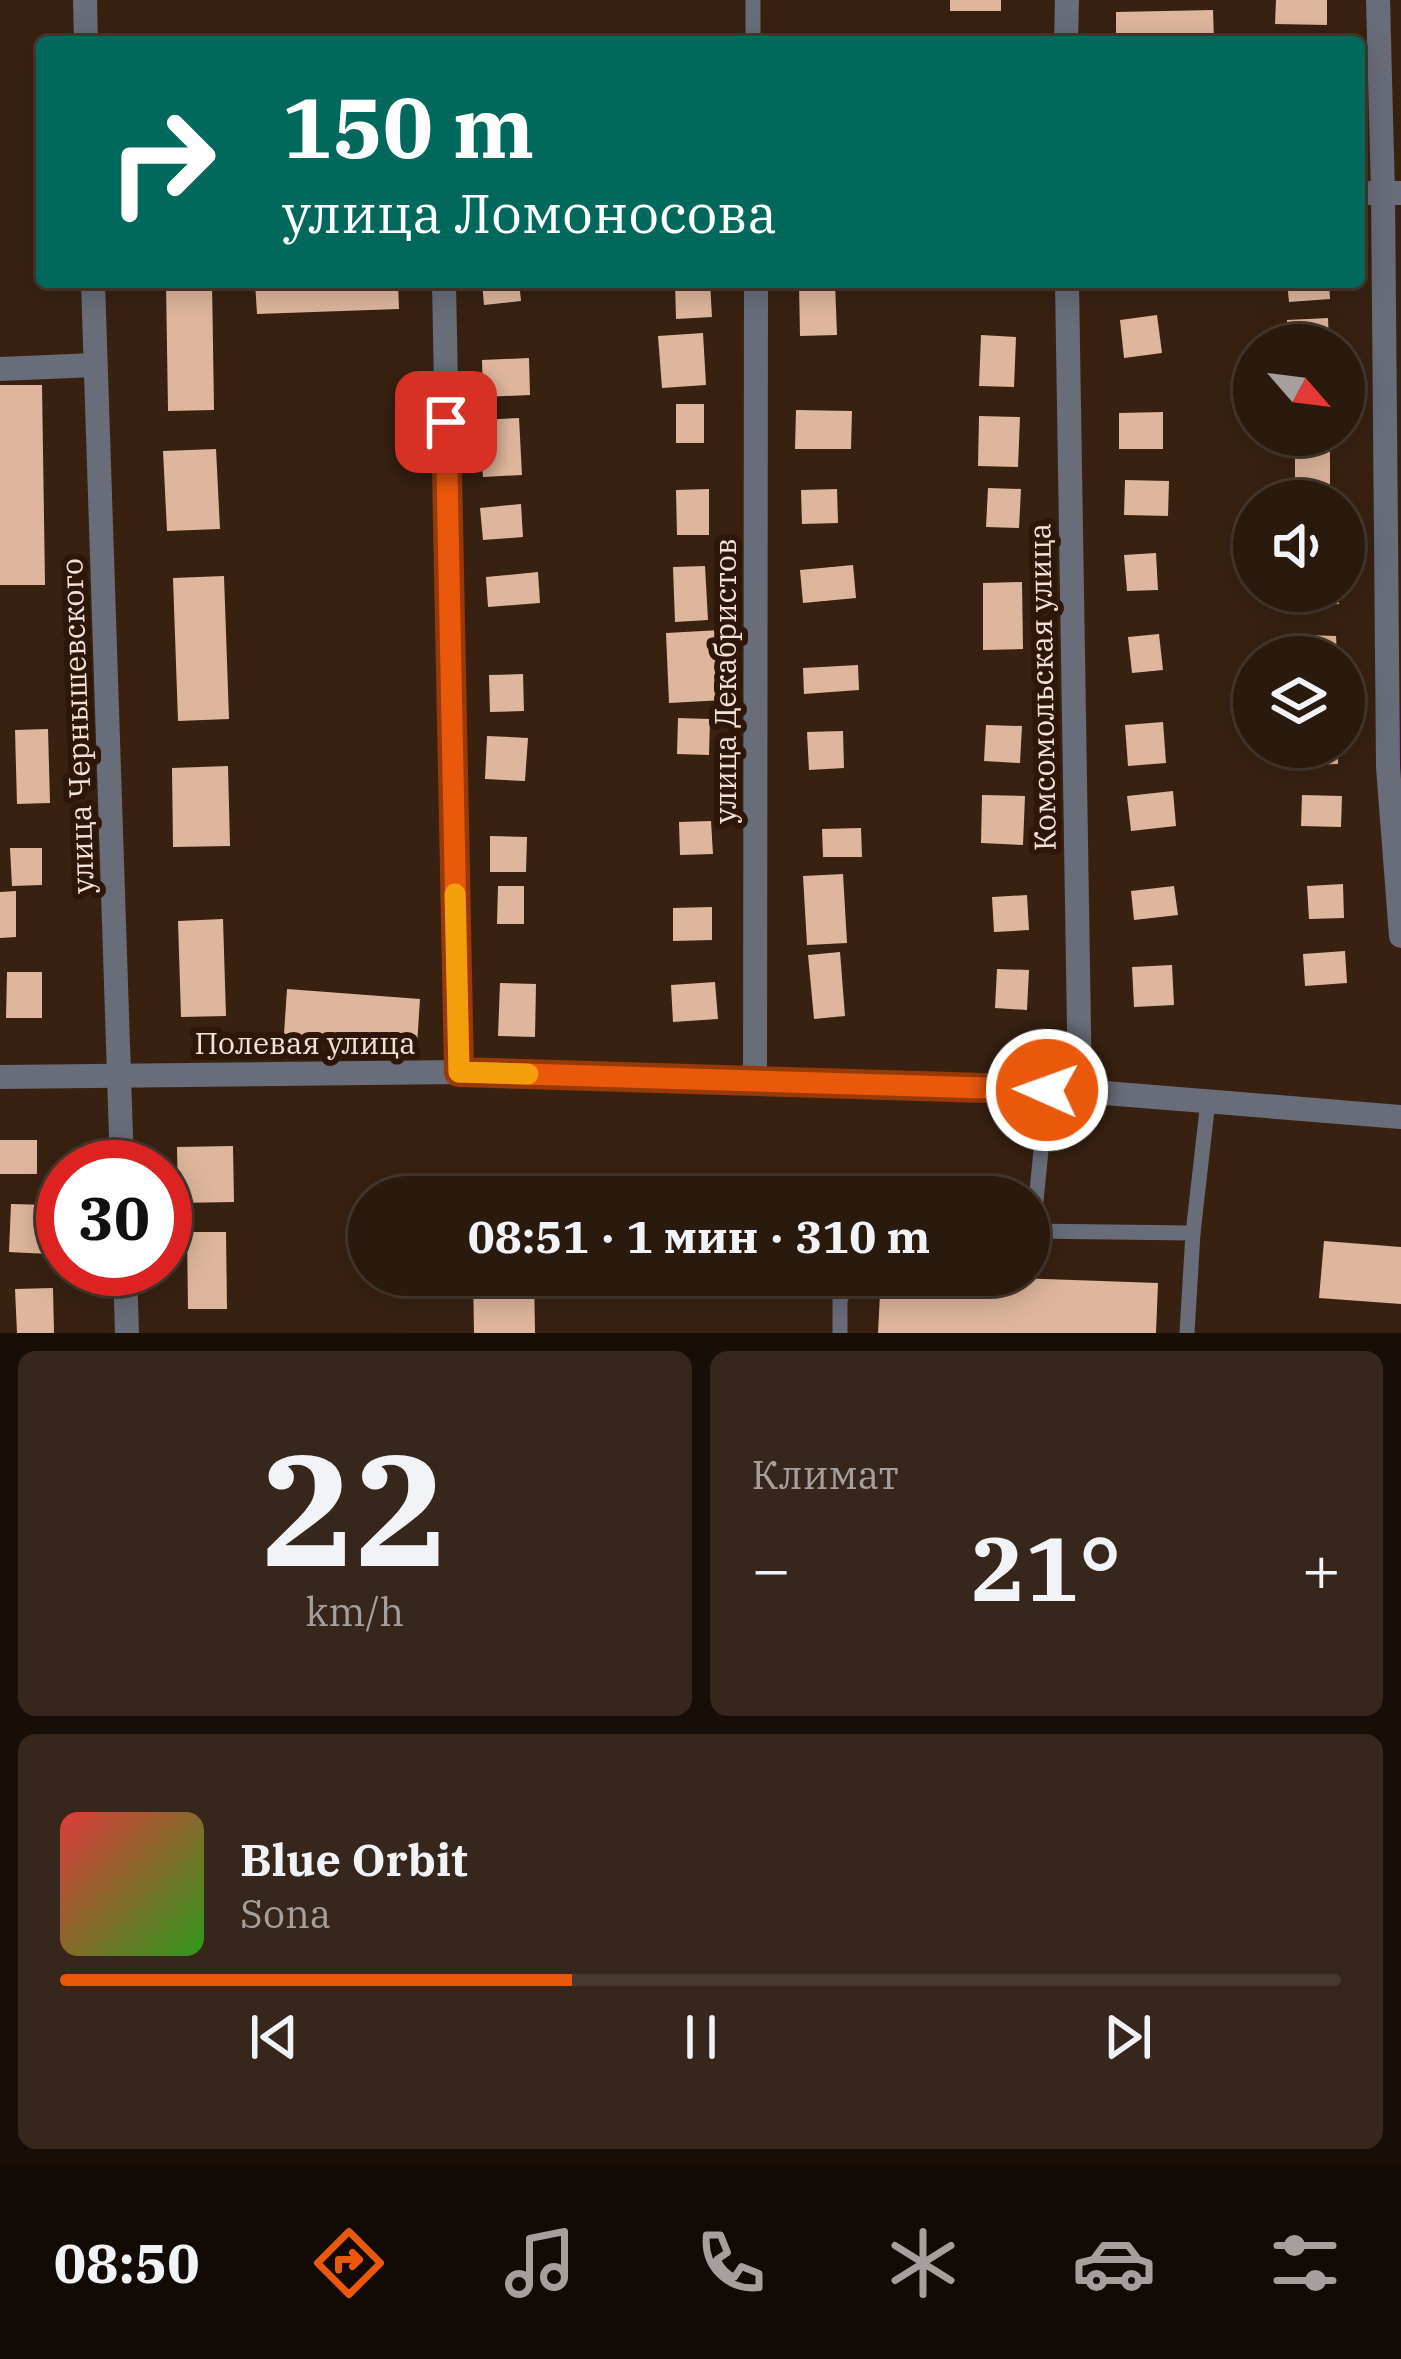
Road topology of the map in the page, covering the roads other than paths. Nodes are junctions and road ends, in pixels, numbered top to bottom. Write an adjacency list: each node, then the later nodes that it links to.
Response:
1 (85, 0): 5 (street)
2 (753, 0): 6 (lane)
3 (1067, 0): 7 (street)
4 (1378, 0): 8 (street)
5 (86, 36)
6 (753, 36)
7 (1066, 36)
8 (1381, 194): 15 (street)
9 (93, 288): 13 (street, улица Чернышевского)
10 (444, 288): 16 (street)
11 (756, 288): 19 (street, улица Декабристов)
12 (1067, 288): 21 (street, Комсомольская улица)
13 (95, 365): 14 (street); 17 (street, улица Чернышевского)
14 (0, 369)
15 (1401, 936)
16 (459, 1072): 17 (street, Полевая улица); 19 (street, Полевая улица)
17 (120, 1075): 18 (street, Полевая улица); 24 (street, улица Чернышевского)
18 (0, 1077)
19 (755, 1081): 20 (street, Полевая улица)
20 (1047, 1090): 21 (street, Полевая улица); 25 (lane)
21 (1080, 1090): 22 (street, Полевая улица)
22 (1208, 1101): 23 (street, Полевая улица); 27 (lane)
23 (1401, 1117)
24 (121, 1140)
25 (1037, 1176)
26 (1050, 1231): 27 (lane)
27 (1193, 1233): 32 (lane)
28 (126, 1296): 30 (street)
29 (842, 1296): 31 (lane)
30 (127, 1333)
31 (840, 1333)
32 (1187, 1333)

